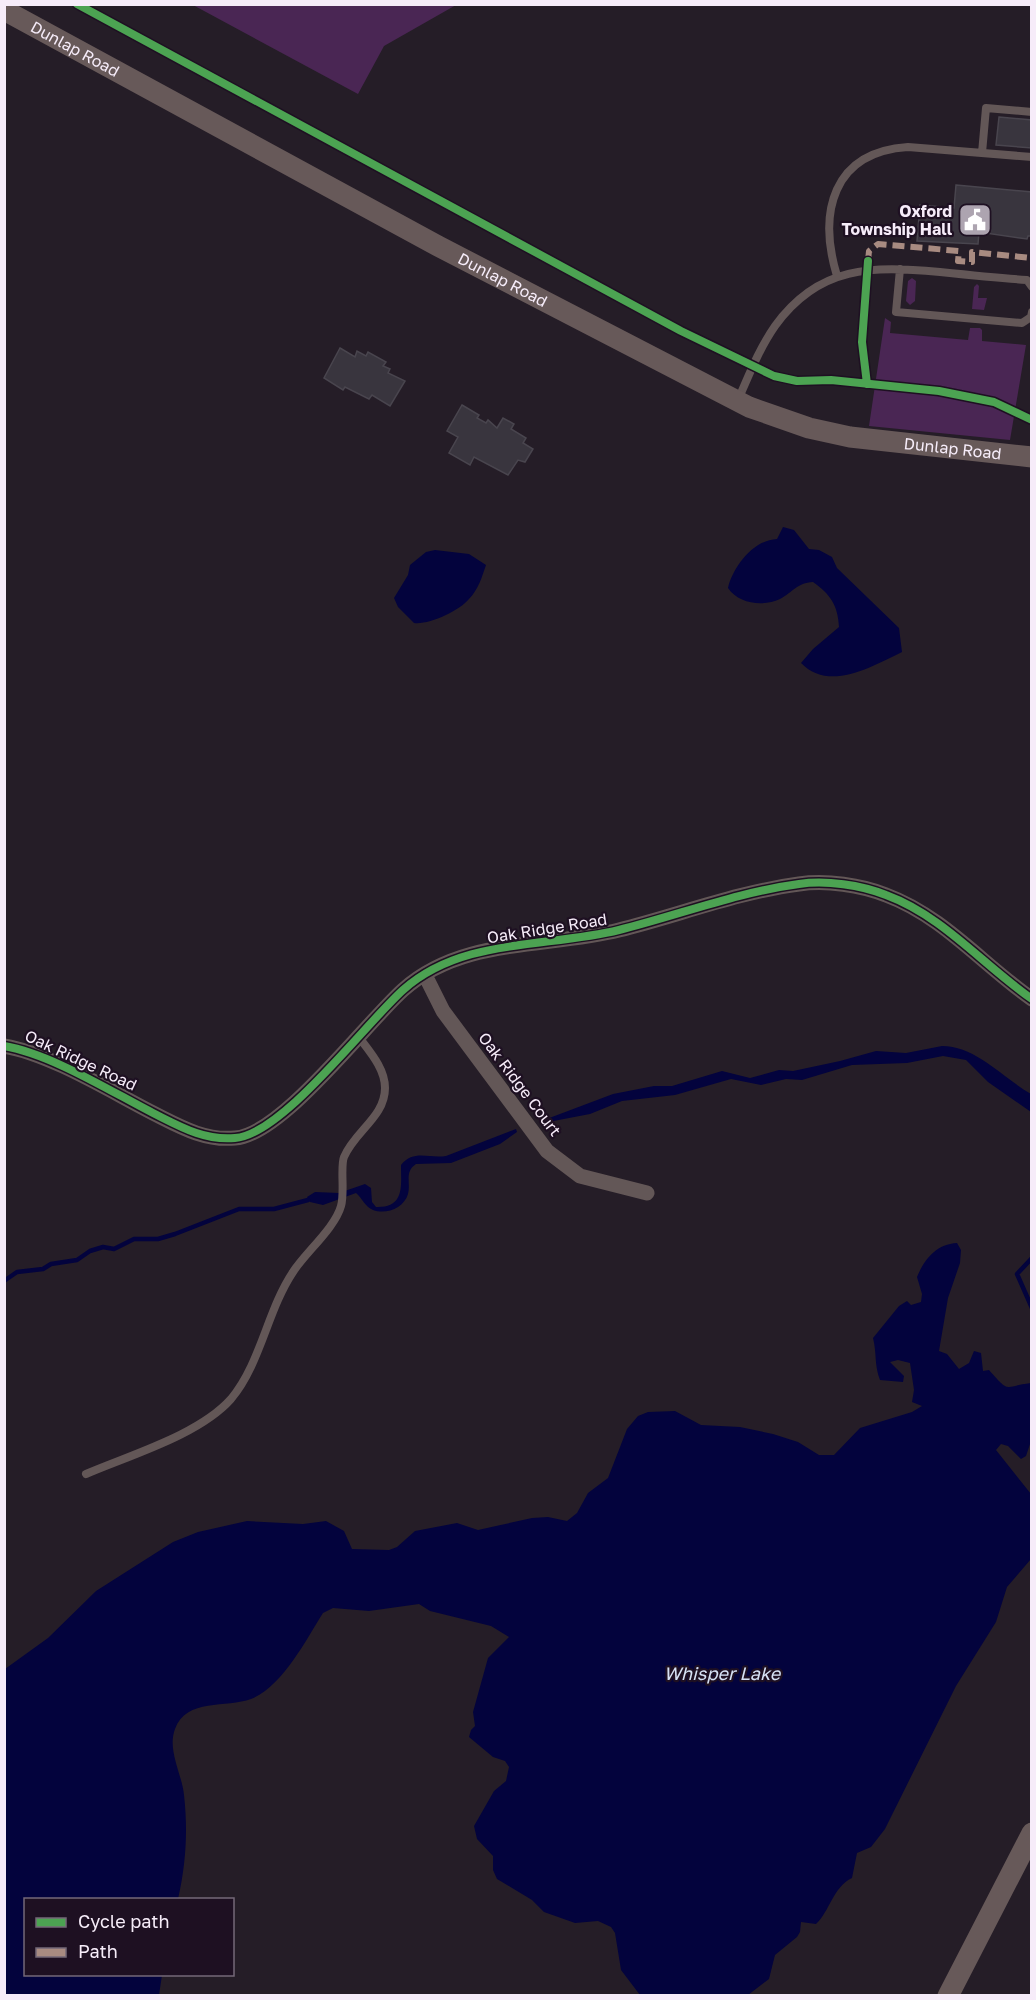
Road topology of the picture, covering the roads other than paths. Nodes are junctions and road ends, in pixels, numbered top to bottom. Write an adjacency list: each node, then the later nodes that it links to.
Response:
1 (4, 10): 9 (street, Dunlap Road)
2 (1032, 112): 3 (lane)
3 (982, 153): 4 (lane); 6 (lane)
4 (1032, 157)
5 (900, 269): 6 (lane); 7 (lane); 8 (lane)
6 (837, 276): 9 (lane)
7 (1032, 287)
8 (1032, 312)
9 (737, 401): 10 (street, Dunlap Road)
10 (1032, 457)
11 (425, 975): 12 (street, Oak Ridge Road); 13 (street, Oak Ridge Road); 15 (street, Oak Ridge Court)
12 (1032, 999)
13 (358, 1036): 14 (street, Oak Ridge Road); 16 (lane)
14 (4, 1046)
15 (646, 1193)
16 (86, 1474)
17 (1032, 1833): 18 (street)
18 (948, 1995)

